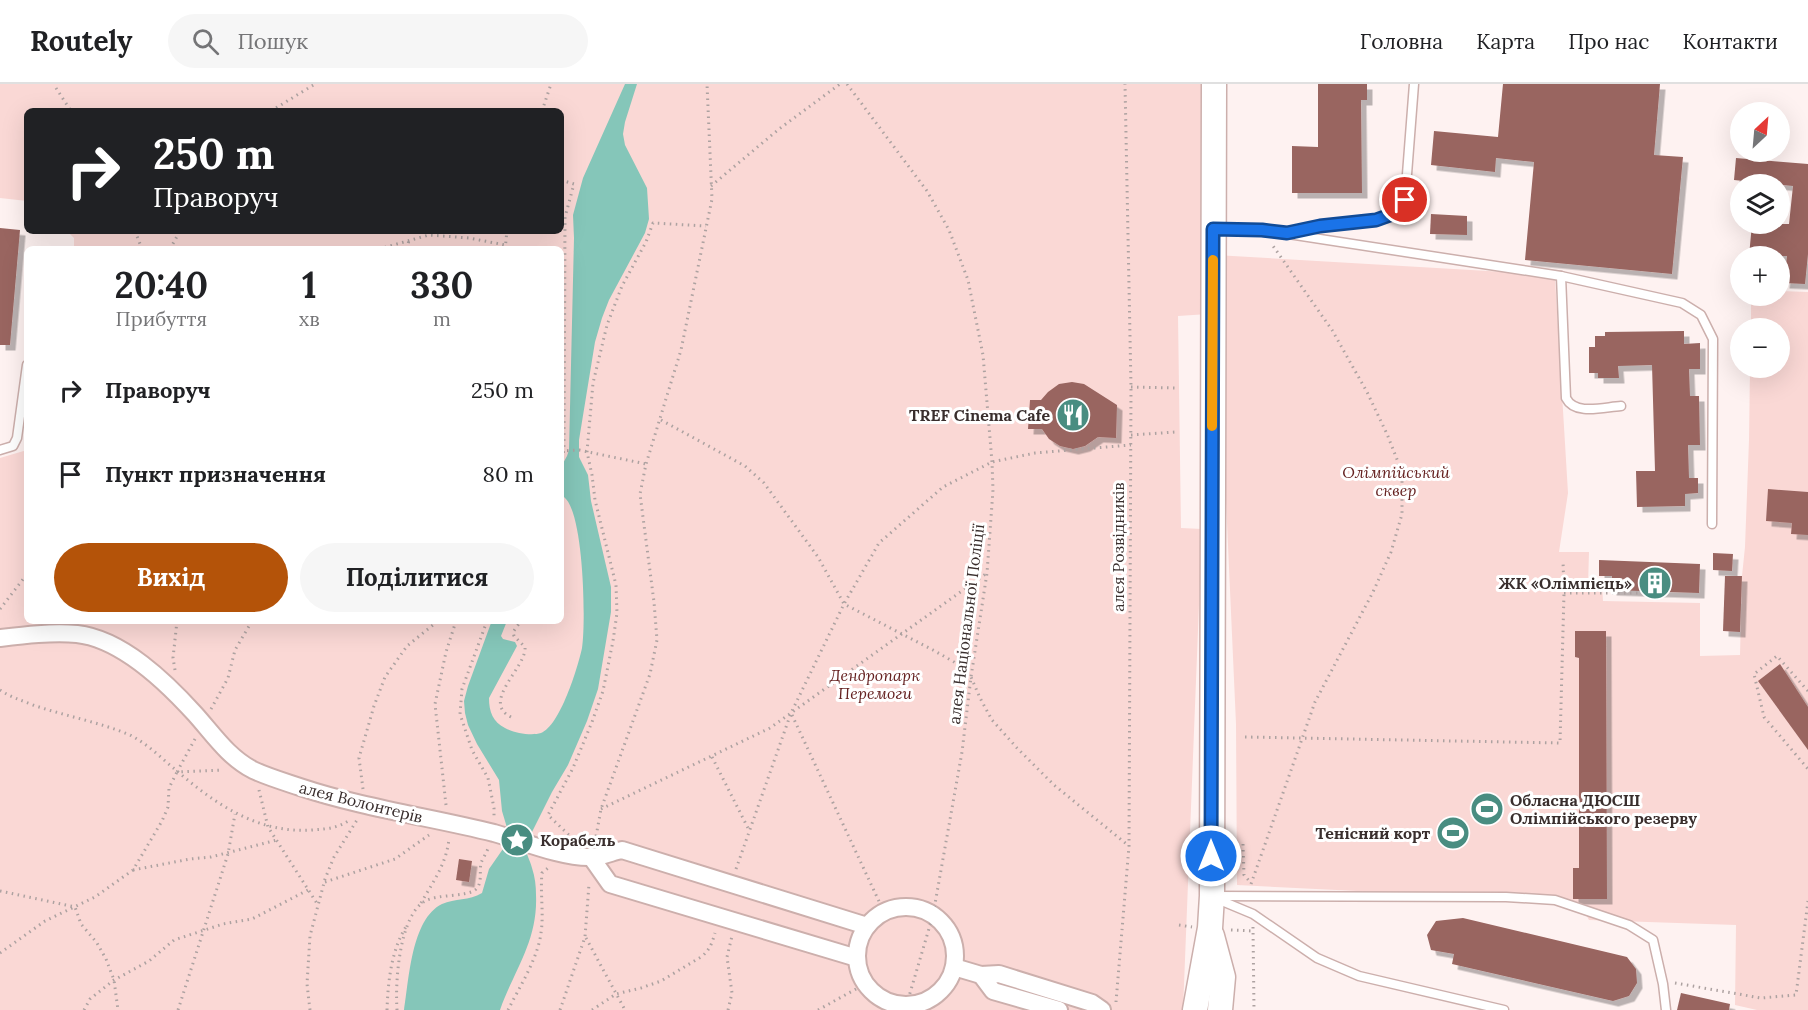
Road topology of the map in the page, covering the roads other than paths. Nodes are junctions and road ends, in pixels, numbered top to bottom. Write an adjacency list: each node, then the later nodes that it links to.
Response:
1 (1214, 84): 3 (main road)
2 (1414, 84): 4 (lane)
3 (1213, 229): 4 (lane); 12 (main road)
4 (1287, 233): 5 (lane)
5 (1561, 276): 7 (lane); 9 (lane)
6 (24, 388): 8 (lane)
7 (1621, 406)
8 (0, 450)
9 (1712, 524)
10 (0, 638): 11 (street, алея Волонтерів)
11 (591, 857): 13 (street, алея Волонтерів); 15 (street)
12 (1212, 896): 14 (main road); 23 (lane); 24 (lane)
13 (867, 926): 15 (street); 16 (street)
14 (1210, 928): 21 (main road); 22 (main road)
15 (857, 958): 18 (street)
16 (954, 967): 17 (street); 18 (street)
17 (981, 975): 19 (street); 20 (street)
18 (906, 1008)
19 (1059, 1010)
20 (1102, 1010)
21 (1194, 1010)
22 (1220, 1010)
23 (1504, 1010)
24 (1666, 1010)

